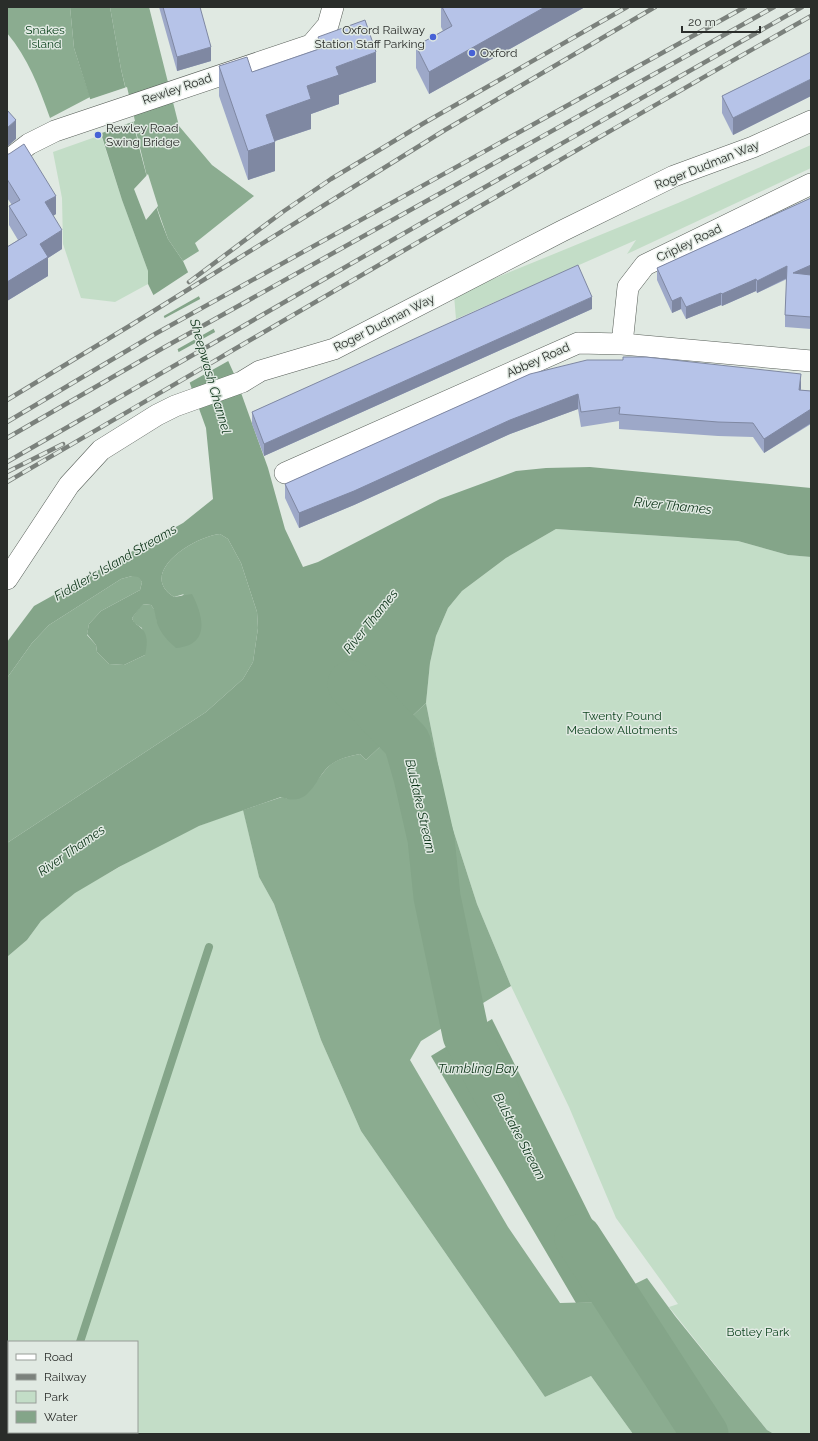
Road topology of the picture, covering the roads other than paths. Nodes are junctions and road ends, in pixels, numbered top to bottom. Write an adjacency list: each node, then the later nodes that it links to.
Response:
1 (333, 7): 3 (street, Rewley Road)
2 (811, 121): 8 (street, Roger Dudman Way)
3 (7, 161)
4 (811, 184): 5 (street, Cripley Road)
5 (622, 344): 6 (street, Abbey Road); 7 (street, Abbey Road)
6 (811, 361)
7 (286, 473)
8 (7, 579)

